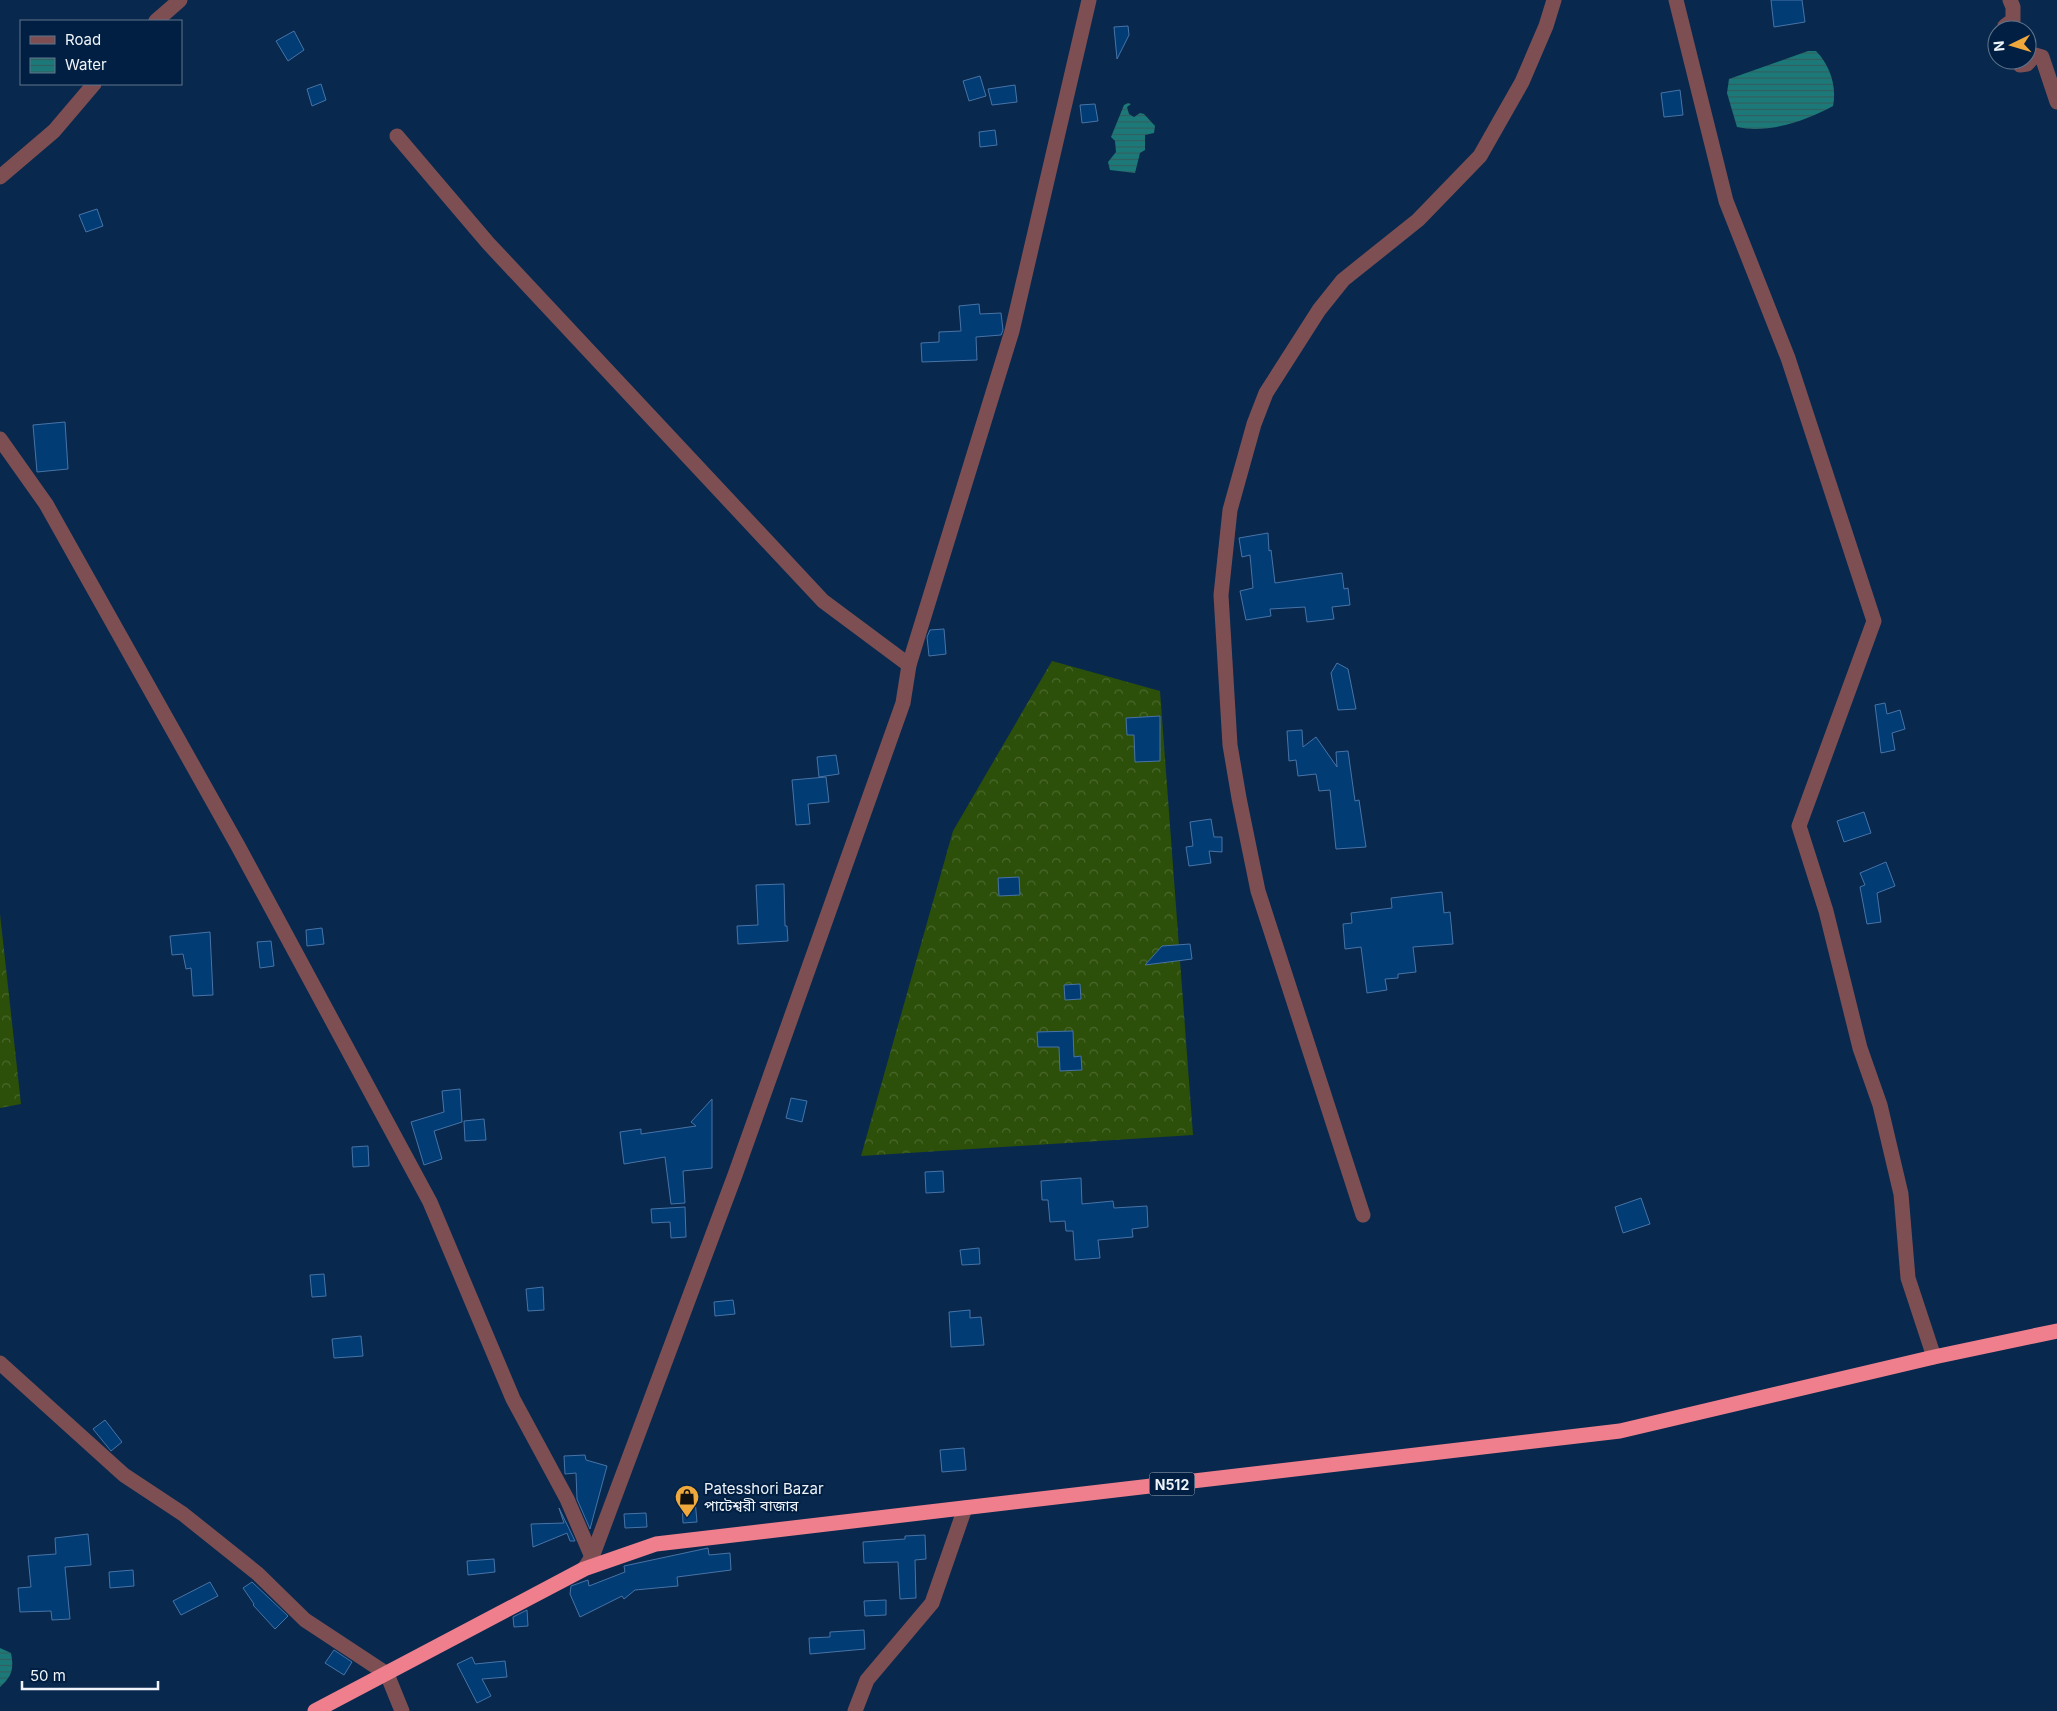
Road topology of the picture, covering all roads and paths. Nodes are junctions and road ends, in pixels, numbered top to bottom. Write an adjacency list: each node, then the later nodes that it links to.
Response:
1 (180, 0): 6 (street)
2 (1089, 0): 14 (street)
3 (1554, 0): 15 (street)
4 (1676, 0): 17 (street)
5 (2010, 0): 7 (street)
6 (157, 20)
7 (2013, 20)
8 (2037, 56): 10 (street)
9 (93, 85): 12 (street)
10 (2057, 102)
11 (397, 136): 14 (street)
12 (0, 177)
13 (0, 439): 20 (street)
14 (909, 665): 20 (street)
15 (1363, 1215)
16 (2057, 1331): 17 (highway, N512)
17 (1934, 1358): 19 (highway, N512)
18 (0, 1364): 21 (street)
19 (965, 1508): 20 (highway, N512); 24 (street)
20 (588, 1563): 21 (highway, N512)
21 (387, 1674): 22 (highway, N512); 23 (street)
22 (315, 1711)
23 (402, 1711)
24 (855, 1711)

